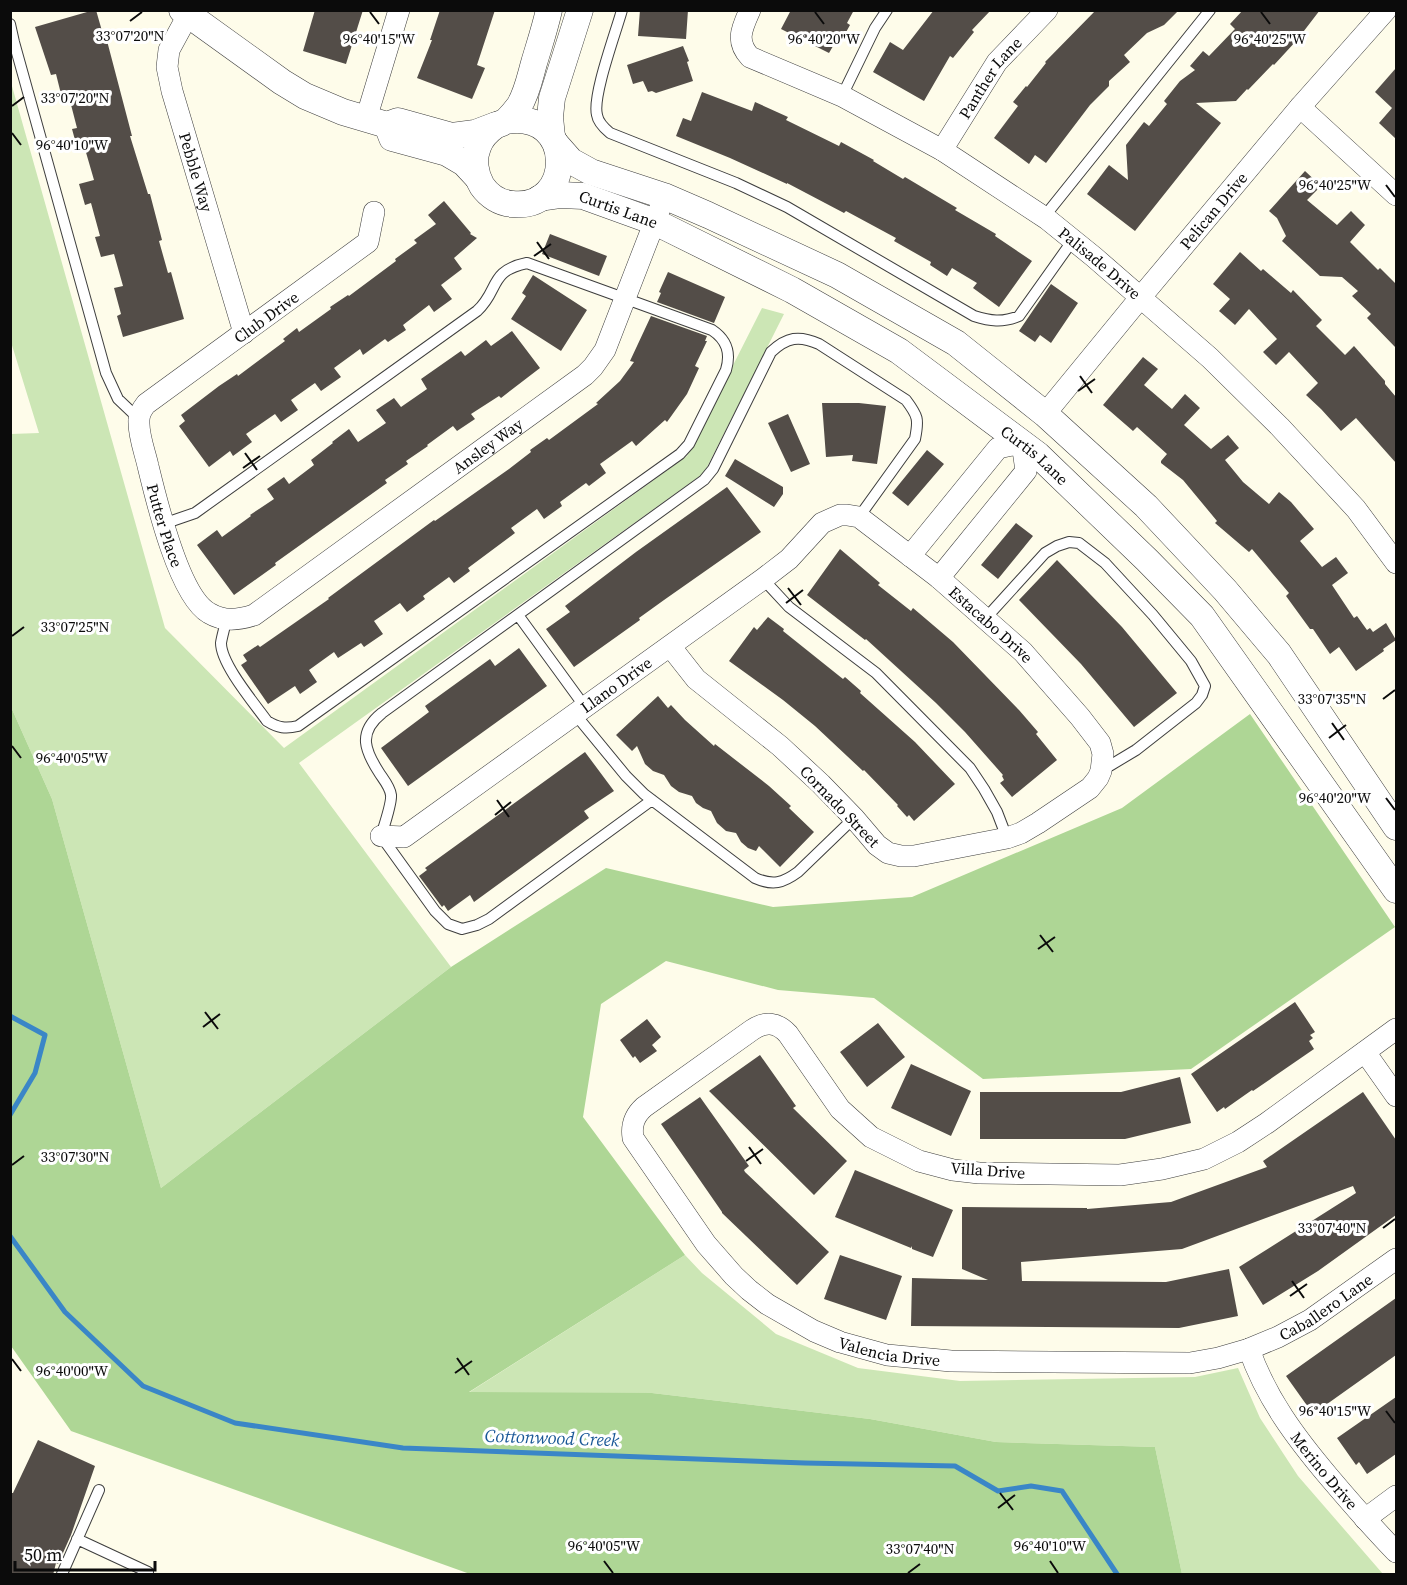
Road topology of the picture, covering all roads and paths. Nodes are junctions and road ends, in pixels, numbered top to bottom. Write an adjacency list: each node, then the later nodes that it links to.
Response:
1 (399, 10): 14 (street)
2 (549, 10): 15 (street)
3 (580, 10): 16 (street)
4 (622, 10): 25 (lane)
5 (750, 10): 12 (street, Palisade Drive)
6 (887, 10): 12 (lane)
7 (1047, 10): 17 (street, Panther Lane)
8 (1210, 10): 23 (lane)
9 (1386, 10): 13 (street, Pelican Drive)
10 (185, 13): 14 (street); 28 (street, Pebble Way)
11 (10, 24): 30 (lane)
12 (842, 96): 17 (street, Palisade Drive)
13 (1300, 107): 19 (street); 27 (street, Pelican Drive)
14 (376, 122): 15 (street); 18 (street)
15 (501, 123): 16 (street); 18 (street)
16 (554, 140): 20 (street, Curtis Lane); 21 (street)
17 (942, 150): 23 (street, Palisade Drive)
18 (477, 177): 21 (street)
19 (1396, 195)
20 (664, 196): 24 (street, Ansley Way); 29 (street, Curtis Lane)
21 (540, 198): 24 (street, Curtis Lane)
22 (374, 212): 28 (street, Club Drive)
23 (1044, 217): 25 (street, Palisade Drive)
24 (655, 222): 26 (street, Ansley Way); 31 (street, Curtis Lane)
25 (1073, 240): 27 (street, Palisade Drive)
26 (626, 298): 33 (lane); 40 (street, Ansley Way); 40 (lane)
27 (1140, 298): 29 (street, Pelican Drive); 35 (street, Palisade Drive)
28 (244, 333): 30 (street, Club Drive)
29 (1046, 414): 31 (street); 46 (street, Curtis Lane)
30 (140, 416): 33 (street, Putter Place)
31 (1023, 443): 34 (street); 36 (street); 49 (street, Curtis Lane)
32 (850, 516): 34 (street, Estacabo Drive); 37 (street, Llano Drive); 38 (lane)
33 (163, 524): 40 (street, Putter Place)
34 (910, 556): 36 (street, Estacabo Drive)
35 (1396, 563)
36 (939, 578): 39 (street, Estacabo Drive)
37 (763, 579): 41 (street, Llano Drive); 48 (lane)
38 (518, 615): 42 (lane); 47 (lane)
39 (986, 619): 43 (street, Estacabo Drive); 43 (lane)
40 (226, 620)
41 (670, 646): 42 (street, Llano Drive); 45 (street, Cornado Street)
42 (580, 711): 44 (lane); 47 (street, Llano Drive)
43 (1101, 771): 48 (street, Cornado Street)
44 (652, 800): 45 (lane); 47 (lane)
45 (854, 818): 48 (street, Cornado Street)
46 (1396, 827)
47 (381, 836)
48 (1007, 838)
49 (1396, 890)
50 (1396, 1029): 51 (street, Villa Drive)
51 (1365, 1052): 52 (street); 53 (street, Villa Drive)
52 (1396, 1096)
53 (633, 1123): 55 (street, Valencia Drive)
54 (1396, 1259): 55 (street, Caballero Lane)
55 (1249, 1349): 58 (street, Merino Drive)
56 (99, 1490): 59 (lane)
57 (1396, 1496): 58 (street)
58 (1365, 1519): 60 (street, Merino Drive)
59 (77, 1539): 61 (lane); 62 (lane)
60 (1396, 1552)
61 (148, 1572)
62 (62, 1575)

